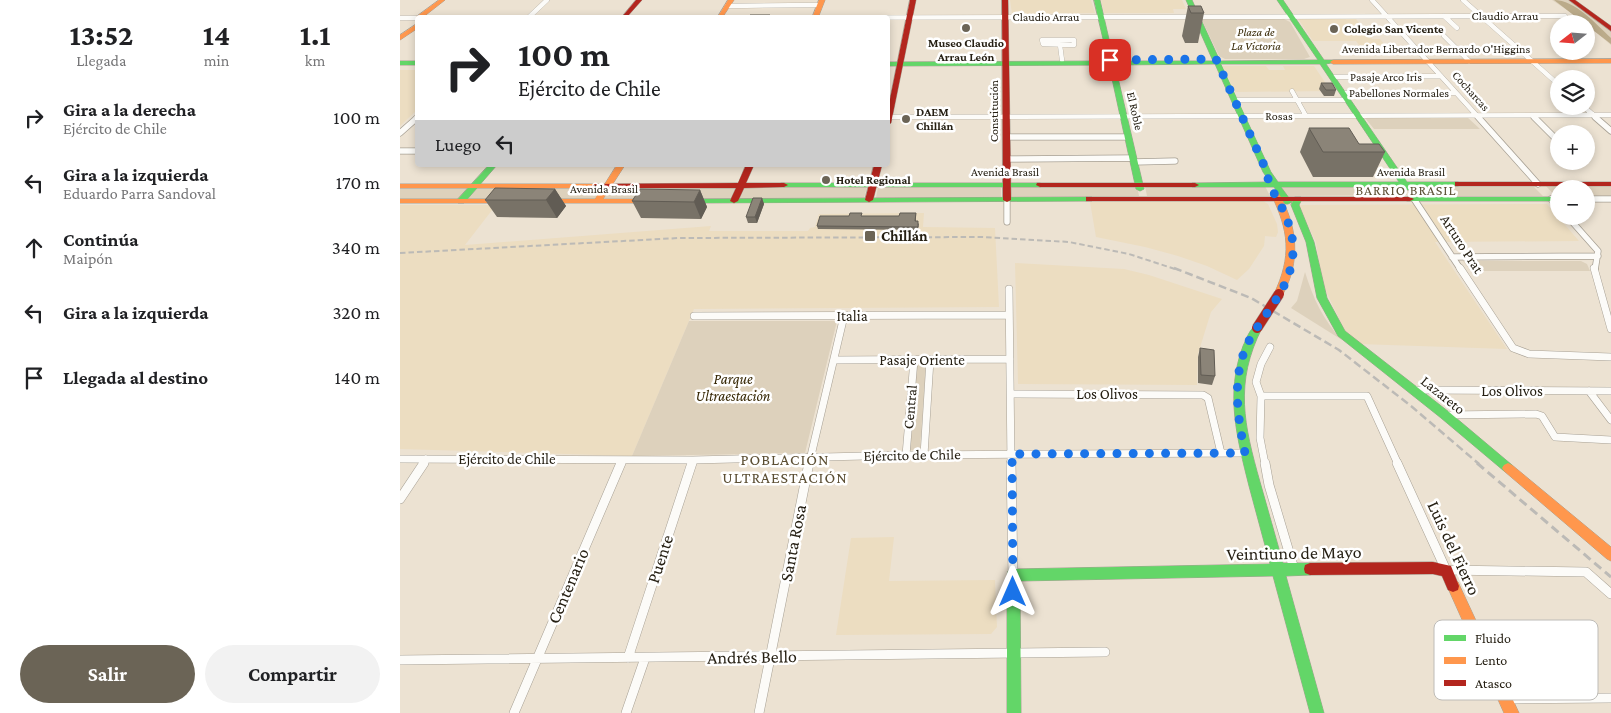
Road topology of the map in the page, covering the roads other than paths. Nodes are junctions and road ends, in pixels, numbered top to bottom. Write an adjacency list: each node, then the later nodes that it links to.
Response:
1 (442, 0): 15 (main road)
2 (451, 0): 16 (main road)
3 (547, 0): 17 (street)
4 (639, 0): 18 (main road)
5 (914, 0): 29 (main road)
6 (1005, 0): 30 (main road, Constitución)
7 (1097, 0): 21 (main road, El Roble)
8 (1189, 0): 22 (main road)
9 (1280, 0): 23 (main road, Arturo Prat)
10 (1372, 0): 24 (street, Cocharcas)
11 (1463, 0): 26 (street)
12 (1572, 0): 36 (main road)
13 (729, 3): 14 (street); 19 (main road)
14 (821, 3): 20 (main road)
15 (422, 15)
16 (432, 15)
17 (531, 15)
18 (626, 15)
19 (720, 15)
20 (816, 15)
21 (1100, 16): 22 (street, Claudio Arrau); 30 (street, Claudio Arrau); 43 (main road, El Roble)
22 (1196, 16): 23 (street, Claudio Arrau); 44 (main road)
23 (1290, 16): 24 (street, Claudio Arrau); 50 (main road, Arturo Prat)
24 (1386, 16): 25 (street, Claudio Arrau); 51 (street, Cocharcas)
25 (1444, 16): 26 (street, Claudio Arrau); 35 (street, Claudio Arrau)
26 (1481, 16): 27 (street, Claudio Arrau); 46 (street)
27 (1550, 16)
28 (890, 17): 29 (street, Claudio Arrau)
29 (910, 17): 30 (street, Claudio Arrau); 48 (main road)
30 (1005, 17): 49 (main road, Constitución)
31 (400, 18): 32 (street)
32 (415, 19)
33 (415, 20): 37 (main road)
34 (415, 21): 39 (main road)
35 (1457, 28)
36 (1611, 29)
37 (400, 30)
38 (1444, 36): 45 (street)
39 (400, 38)
40 (1060, 44): 40 (street); 41 (street)
41 (1062, 60): 43 (main road, Avenida Libertador Bernardo O'Higgins); 49 (main road, Avenida Libertador Bernardo O'Higgins)
42 (1611, 60): 46 (main road, Avenida Libertador Bernardo O'Higgins)
43 (1111, 61): 44 (main road, Avenida Libertador Bernardo O'Higgins); 49 (main road, Avenida Libertador Bernardo O'Higgins); 75 (main road, El Roble)
44 (1216, 61): 50 (main road, Avenida Libertador Bernardo O'Higgins); 64 (main road)
45 (1469, 61): 46 (main road, Avenida Libertador Bernardo O'Higgins); 51 (main road, Avenida Libertador Bernardo O'Higgins)
46 (1532, 61): 59 (street)
47 (890, 62): 48 (main road, Avenida Libertador Bernardo O'Higgins)
48 (900, 62): 49 (main road, Avenida Libertador Bernardo O'Higgins); 66 (main road)
49 (1006, 62): 74 (main road, Constitución)
50 (1322, 62): 51 (main road, Avenida Libertador Bernardo O'Higgins); 58 (main road, Arturo Prat)
51 (1427, 62): 57 (street, Cocharcas)
52 (400, 63): 53 (main road)
53 (415, 63)
54 (400, 67): 55 (main road)
55 (415, 67)
56 (1416, 76): 57 (street, Pasaje Arco Iris); 58 (street, Pasaje Arco Iris); 61 (street)
57 (1441, 76): 62 (street, Cocharcas)
58 (1332, 77): 63 (main road, Arturo Prat)
59 (1550, 77)
60 (1292, 91): 65 (street)
61 (1430, 93): 62 (street, Pabellones Normales); 63 (street, Pabellones Normales)
62 (1456, 93): 68 (street, Cocharcas)
63 (1345, 97): 65 (street, Pabellones Normales); 67 (main road, Arturo Prat)
64 (1234, 100): 65 (street, Pabellones Normales); 76 (main road)
65 (1297, 100): 77 (street)
66 (890, 110)
67 (1358, 115): 68 (street, Rosas); 77 (street, Rosas); 98 (main road, Arturo Prat)
68 (1476, 115): 69 (street, Rosas); 99 (street, Cocharcas)
69 (1532, 115): 70 (street, Rosas); 82 (street)
70 (1550, 115)
71 (1593, 115): 80 (street)
72 (1595, 115): 73 (street, Rosas)
73 (1611, 115)
74 (1006, 116): 75 (street, Rosas); 78 (street, Rosas); 83 (main road, Constitución)
75 (1123, 116): 76 (street, Rosas); 84 (main road, El Roble)
76 (1242, 116): 77 (street, Rosas); 96 (main road)
77 (1306, 116)
78 (890, 119)
79 (415, 120): 81 (street)
80 (1611, 131)
81 (400, 133)
82 (1550, 133)
83 (1007, 137): 84 (street); 87 (main road, Constitución)
84 (1128, 137): 88 (main road, El Roble)
85 (400, 151): 86 (street)
86 (415, 151)
87 (1007, 159): 88 (street); 105 (main road, Constitución)
88 (1133, 160): 89 (street); 94 (main road, El Roble)
89 (1175, 161)
90 (491, 167): 107 (main road)
91 (620, 167): 101 (main road)
92 (749, 167): 102 (main road)
93 (878, 167): 103 (main road)
94 (1139, 184): 95 (main road, Avenida Brasil); 105 (main road, Avenida Brasil); 109 (main road, El Roble)
95 (1180, 184): 96 (main road, Avenida Brasil); 110 (main road)
96 (1273, 184): 97 (main road, Avenida Brasil); 112 (main road)
97 (1324, 184): 98 (main road, Avenida Brasil); 114 (main road)
98 (1404, 184): 99 (main road, Avenida Brasil); 115 (main road, Arturo Prat)
99 (1538, 184): 100 (main road, Avenida Brasil); 108 (main road, Cocharcas)
100 (1611, 184)
101 (608, 185): 102 (main road, Avenida Brasil); 107 (main road, Avenida Brasil); 124 (main road)
102 (741, 185): 103 (main road, Avenida Brasil); 127 (main road)
103 (874, 185): 104 (main road, Avenida Brasil); 119 (main road)
104 (938, 185): 105 (main road, Avenida Brasil); 111 (main road)
105 (1007, 185): 120 (main road, Constitución)
106 (400, 186): 107 (main road, Avenida Brasil)
107 (475, 186): 121 (main road)
108 (1550, 195)
109 (1142, 198): 110 (main road, Avenida Brasil); 120 (main road, Avenida Brasil)
110 (1182, 198): 112 (main road, Avenida Brasil)
111 (937, 199): 119 (main road, Avenida Brasil); 120 (main road, Avenida Brasil)
112 (1282, 199): 113 (main road, Avenida Brasil); 131 (main road, Lazareto); 155 (main road, bridge)
113 (1298, 199): 114 (main road, Avenida Brasil); 131 (main road, Lazareto)
114 (1325, 199): 115 (main road, Avenida Brasil)
115 (1414, 199): 116 (main road, Avenida Brasil); 132 (street, Arturo Prat)
116 (1550, 199)
117 (1595, 199): 118 (street)
118 (1611, 199)
119 (869, 200): 127 (main road, Avenida Brasil)
120 (1007, 200): 129 (street, Constitución)
121 (461, 201): 122 (main road); 128 (main road)
122 (505, 201)
123 (544, 201): 124 (main road, Avenida Brasil)
124 (597, 201): 125 (main road, Avenida Brasil)
125 (655, 201)
126 (683, 201): 127 (main road, Avenida Brasil)
127 (734, 201)
128 (400, 202)
129 (1007, 222)
130 (1575, 225): 133 (street)
131 (1305, 228): 146 (main road, Lazareto)
132 (1452, 256): 133 (street); 141 (street, Arturo Prat)
133 (1598, 256): 138 (street)
134 (1009, 289): 135 (street)
135 (1009, 315): 137 (street, Italia); 142 (street)
136 (694, 316): 137 (street, Italia)
137 (844, 316): 143 (street, Santa Rosa)
138 (1610, 320): 139 (street)
139 (1611, 329)
140 (1270, 347): 150 (street)
141 (1611, 357)
142 (1010, 359): 145 (street, Pasaje Oriente); 149 (street)
143 (834, 360): 144 (street, Pasaje Oriente); 159 (street, Santa Rosa)
144 (914, 360): 145 (street, Pasaje Oriente); 157 (street, Central)
145 (930, 360): 158 (street, Central)
146 (1413, 390): 147 (street, Los Olivos); 151 (main road, Lazareto)
147 (1589, 391): 148 (street, Los Olivos); 152 (street)
148 (1611, 391)
149 (1011, 394): 154 (street, Los Olivos); 156 (street)
150 (1261, 396): 167 (street); 168 (street, Luis del Fierro)
151 (1445, 415): 153 (street); 165 (main road, Lazareto)
152 (1611, 420)
153 (1611, 440)
154 (1221, 453): 155 (street, Ejército de Chile); 156 (street, Ejército de Chile)
155 (1245, 453): 166 (main road)
156 (1012, 454): 158 (street, Ejército de Chile); 169 (street)
157 (906, 455): 158 (street, Ejército de Chile); 159 (street, Ejército de Chile)
158 (924, 455)
159 (810, 458): 163 (street, Ejército de Chile); 174 (street, Santa Rosa)
160 (400, 459): 161 (street, Ejército de Chile)
161 (426, 459): 162 (street, Ejército de Chile); 164 (street)
162 (622, 460): 163 (street, Ejército de Chile); 177 (street, Centenario)
163 (693, 460): 175 (street, Puente)
164 (400, 499)
165 (1611, 555)
166 (1278, 569): 167 (main road, Veintiuno de Mayo); 169 (main road, Veintiuno de Mayo); 186 (main road)
167 (1294, 569): 168 (main road, Veintiuno de Mayo)
168 (1446, 570): 170 (street, Veintiuno de Mayo); 171 (main road, Luis del Fierro)
169 (1013, 575): 173 (main road)
170 (1611, 594)
171 (1469, 620)
172 (1105, 652): 173 (street, Andrés Bello)
173 (1014, 653): 174 (street, Andrés Bello); 185 (main road)
174 (771, 656): 176 (street, Andrés Bello); 184 (street, Santa Rosa)
175 (628, 658): 176 (street, Andrés Bello); 177 (street, Andrés Bello)
176 (644, 658): 183 (street)
177 (538, 659): 178 (street, Andrés Bello); 182 (street, Centenario)
178 (400, 660)
179 (1598, 698): 180 (street)
180 (1611, 698)
181 (1506, 700): 187 (main road, Luis del Fierro)
182 (514, 713)
183 (626, 713)
184 (759, 713)
185 (1014, 713)
186 (1317, 713)
187 (1512, 713)

